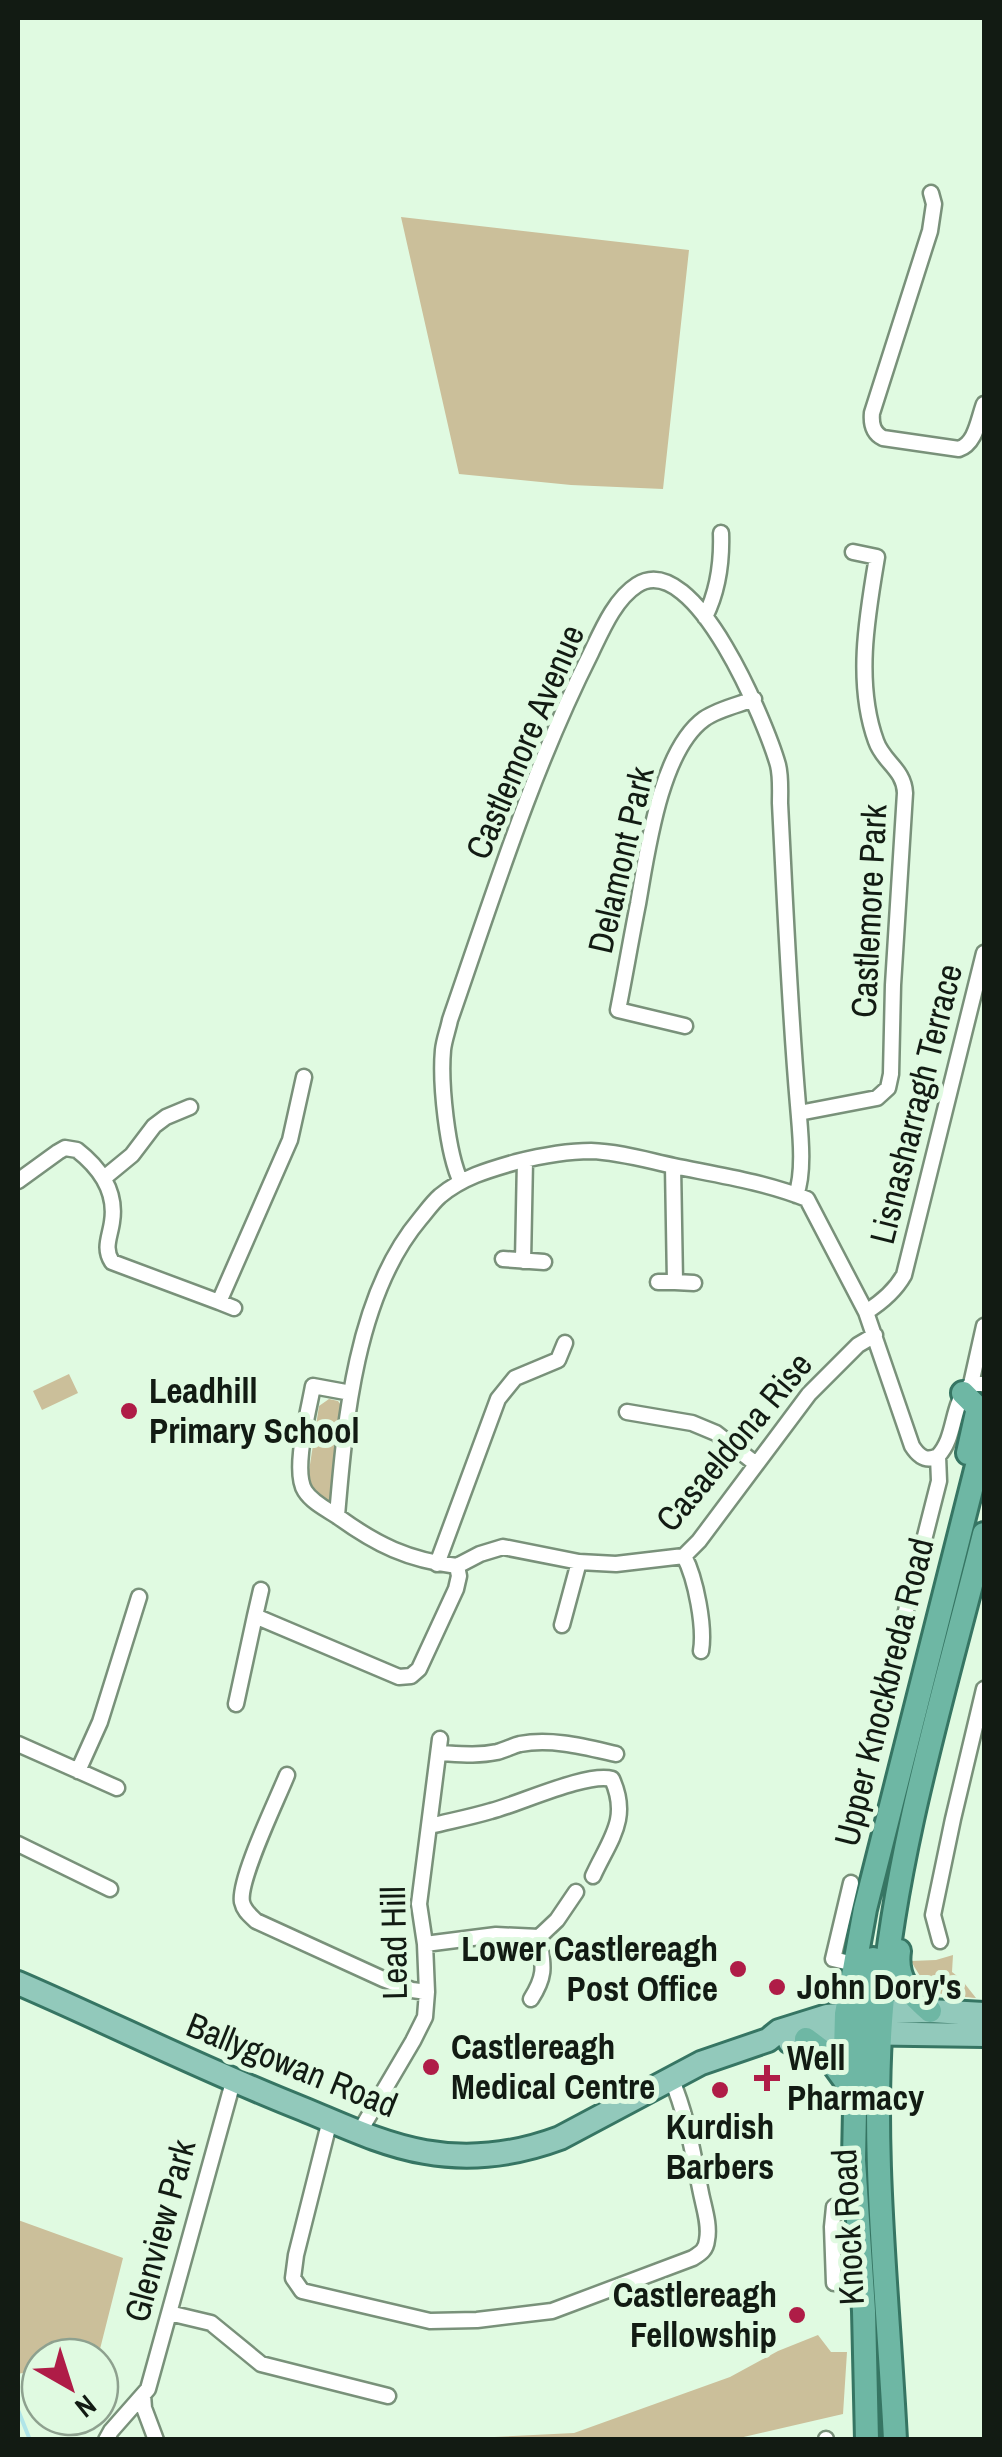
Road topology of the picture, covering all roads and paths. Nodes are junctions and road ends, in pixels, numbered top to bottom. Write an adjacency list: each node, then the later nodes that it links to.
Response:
1 (931, 193): 2 (street)
2 (984, 404)
3 (721, 533): 5 (street)
4 (853, 552): 11 (street, Castlemore Park)
5 (705, 618): 6 (street, Castlemore Avenue); 16 (street, Castlemore Avenue)
6 (754, 699): 8 (street, Delamont Park); 11 (street, Castlemore Avenue)
7 (984, 954): 24 (street, Lisnasharragh Terrace)
8 (685, 1026)
9 (304, 1077): 14 (street)
10 (190, 1107): 14 (street)
11 (799, 1112): 17 (street, Castlemore Avenue)
12 (525, 1160): 13 (street); 16 (street); 19 (street)
13 (673, 1166): 17 (street); 22 (street)
14 (104, 1178): 15 (street)
15 (18, 1181)
16 (461, 1182): 29 (street)
17 (796, 1195): 24 (street)
18 (503, 1259): 19 (street)
19 (523, 1260): 20 (street)
20 (544, 1262)
21 (658, 1282): 22 (street)
22 (676, 1282): 23 (street)
23 (694, 1284)
24 (866, 1312): 26 (street)
25 (984, 1326): 28 (street)
26 (875, 1336): 32 (street); 33 (street, Casaeldona Rise)
27 (565, 1344): 38 (street)
28 (973, 1387): 32 (street, Upper Knockbreda Road); 44 (highway)
29 (351, 1393): 34 (street); 34 (street)
30 (627, 1412): 33 (street)
31 (984, 1438): 44 (highway, Upper Knockbreda Road)
32 (938, 1456): 48 (street, Upper Knockbreda Road)
33 (756, 1464): 36 (street, Casaeldona Rise)
34 (337, 1516): 38 (street)
35 (984, 1534): 44 (highway, Upper Knockbreda Road)
36 (684, 1556): 37 (street, Casaeldona Rise); 45 (street)
37 (579, 1562): 39 (street, Casaeldona Rise); 43 (street)
38 (438, 1564): 39 (street)
39 (457, 1566): 42 (street)
40 (261, 1590): 42 (street)
41 (139, 1597): 51 (street)
42 (255, 1616): 47 (street)
43 (562, 1624)
44 (945, 1640): 63 (highway, Upper Knockbreda Road); 67 (highway); 69 (highway, Upper Knockbreda Road)
45 (701, 1651)
46 (984, 1688): 61 (street)
47 (236, 1704)
48 (876, 1728)
49 (18, 1744): 51 (street)
50 (616, 1754): 54 (street, Lead Hill)
51 (78, 1771): 53 (street)
52 (287, 1775): 65 (street)
53 (117, 1788)
54 (430, 1826): 56 (street); 62 (street, Lead Hill)
55 (18, 1844): 58 (street)
56 (593, 1876)
57 (850, 1884): 63 (street, Upper Knockbreda Road)
58 (110, 1889)
59 (576, 1892): 60 (street)
60 (539, 1937): 62 (street); 66 (street)
61 (940, 1940)
62 (425, 1944): 65 (street, Lead Hill)
63 (854, 1964): 69 (highway, Upper Knockbreda Road)
64 (18, 1983): 74 (main road, Ballygowan Road)
65 (427, 1992): 78 (street, Lead Hill)
66 (532, 1999)
67 (930, 2010): 68 (main road); 69 (main road)
68 (984, 2014)
69 (866, 2019): 70 (main road); 71 (main road, Ballygowan Road); 72 (main road, Ballygowan Road); 75 (highway, Knock Road); 76 (highway); 84 (highway, Knock Road)
70 (984, 2035)
71 (806, 2039): 72 (main road, Ballygowan Road); 75 (highway)
72 (768, 2040): 73 (main road, Ballygowan Road)
73 (670, 2078): 77 (street); 78 (main road, Ballygowan Road)
74 (233, 2082): 77 (main road, Ballygowan Road); 81 (street, Glenview Park)
75 (848, 2083): 76 (highway, Knock Road)
76 (855, 2110): 79 (highway, Knock Road)
77 (330, 2120): 78 (main road, Ballygowan Road)
78 (360, 2131)
79 (858, 2207): 80 (street, Knock Road); 87 (highway, Knock Road)
80 (834, 2282)
81 (169, 2314): 82 (street, Glenview Park); 83 (street)
82 (143, 2396): 85 (street, Glenview Park); 86 (street)
83 (388, 2396)
84 (894, 2409): 87 (highway); 88 (highway, Knock Road)
85 (106, 2440)
86 (156, 2440)
87 (869, 2440)
88 (895, 2440)

